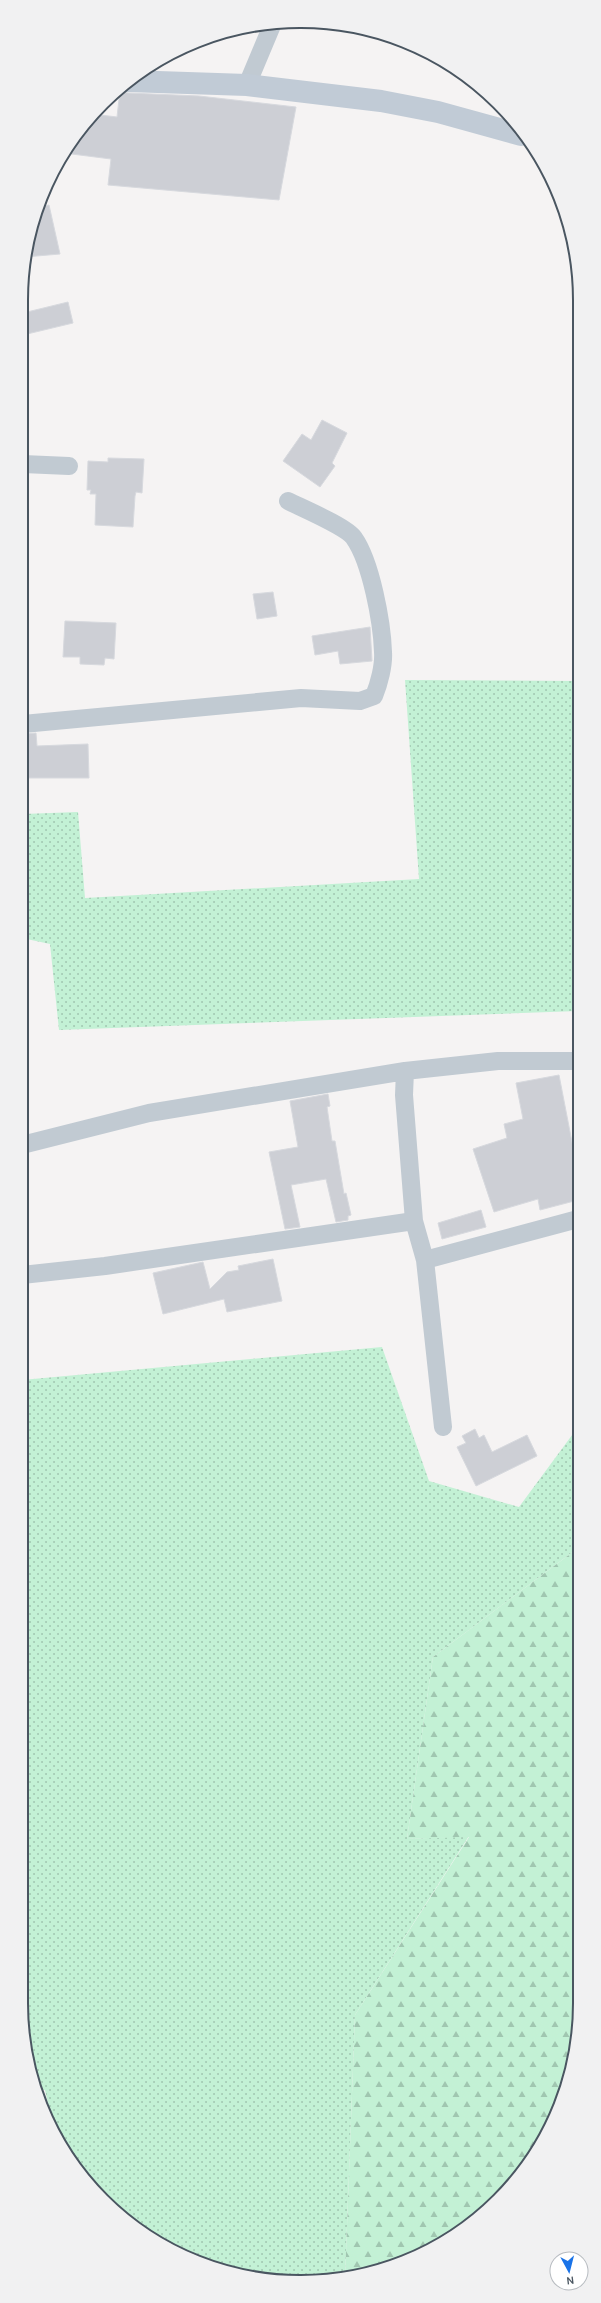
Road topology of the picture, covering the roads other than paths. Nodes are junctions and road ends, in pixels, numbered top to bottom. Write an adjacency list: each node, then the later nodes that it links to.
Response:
1 (270, 30): 3 (street)
2 (139, 81): 3 (street)
3 (247, 85): 4 (street)
4 (515, 133)
5 (28, 464): 6 (street)
6 (69, 466)
7 (288, 501): 8 (street)
8 (28, 724)
9 (573, 1061): 10 (street)
10 (405, 1071): 11 (street); 13 (street)
11 (28, 1142)
12 (573, 1220): 14 (street)
13 (414, 1222): 14 (street); 15 (street)
14 (425, 1260): 16 (street)
15 (28, 1274)
16 (443, 1426)

